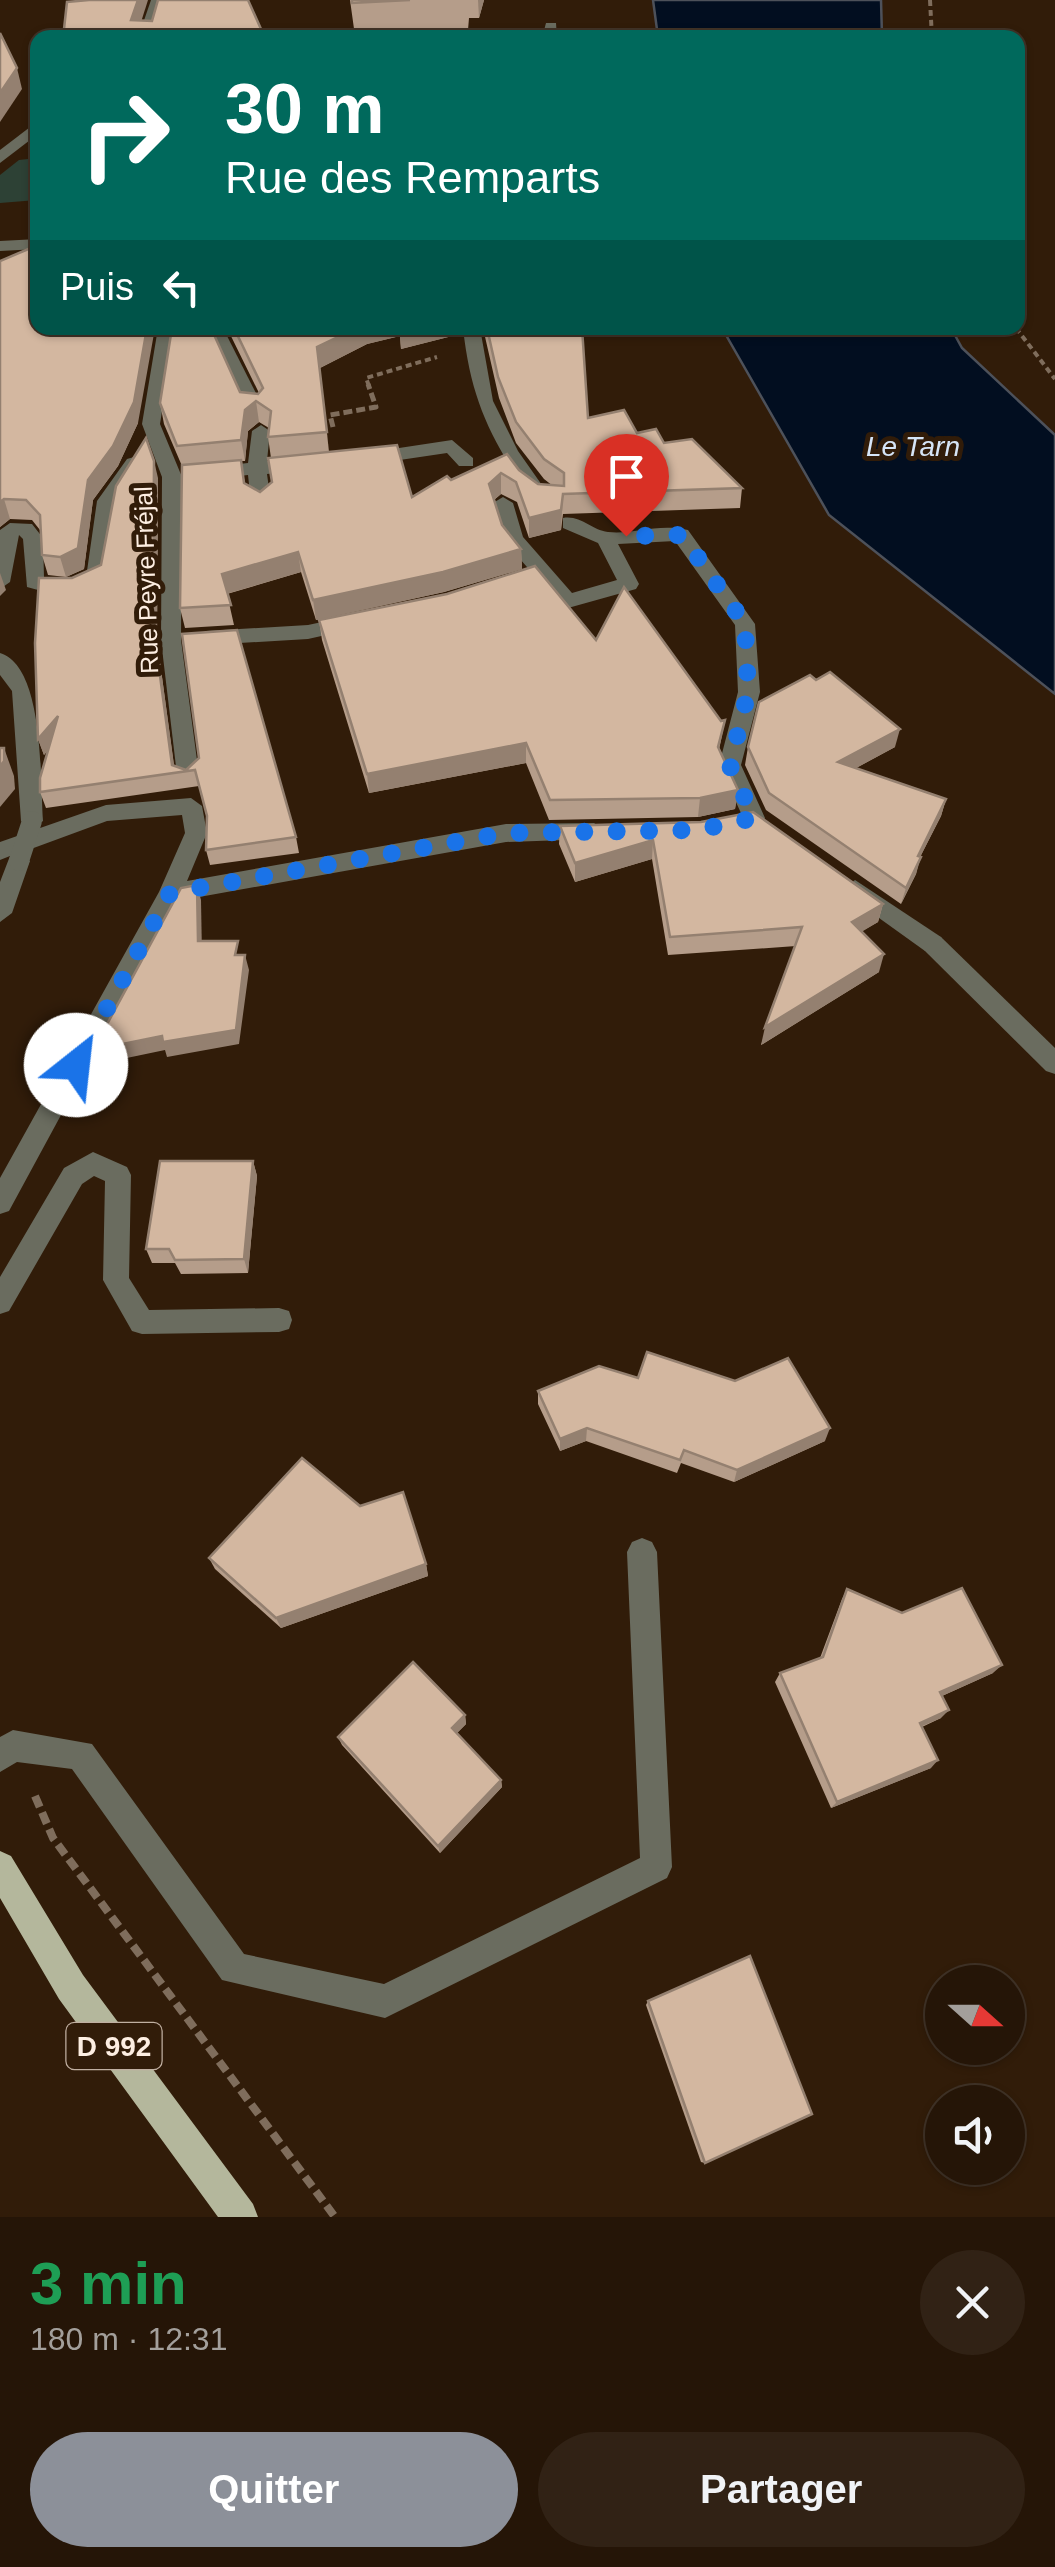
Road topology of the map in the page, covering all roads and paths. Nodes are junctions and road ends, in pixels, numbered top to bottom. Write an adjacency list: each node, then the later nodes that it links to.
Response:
1 (158, 0): 3 (street)
2 (930, 0): 4 (path)
3 (147, 30)
4 (932, 30)
5 (30, 133): 6 (street)
6 (0, 158)
7 (30, 244): 8 (street)
8 (0, 246)
9 (165, 335): 16 (street)
10 (218, 335): 15 (street)
11 (471, 335): 22 (street)
12 (1021, 335): 14 (path)
13 (438, 357): 17 (path)
14 (1055, 379)
15 (254, 407)
16 (151, 424): 21 (street, Rue Peyre Fréjal); 27 (street)
17 (333, 427)
18 (261, 432): 20 (street)
19 (466, 462): 20 (street)
20 (257, 468): 21 (street); 23 (street)
21 (172, 477): 29 (street, Rue Peyre Fréjal)
22 (554, 500)
23 (261, 503)
24 (503, 503): 26 (street)
25 (570, 523): 26 (street)
26 (606, 539): 32 (street)
27 (0, 582)
28 (378, 617): 29 (street)
29 (171, 640): 31 (street, Rue Peyre Fréjal)
30 (0, 660): 34 (street, bridge)
31 (192, 806): 34 (street); 36 (street, Rue Peyre Fréjal)
32 (753, 823)
33 (621, 831): 36 (street)
34 (10, 856): 37 (street)
35 (835, 875): 38 (street)
36 (170, 893): 39 (street, Rue Peyre Fréjal)
37 (0, 914)
38 (1055, 1064)
39 (0, 1203)
40 (0, 1302): 41 (street)
41 (279, 1320)
42 (642, 1552): 43 (street)
43 (6, 1751): 46 (path)
44 (0, 1867): 45 (main road, D 992)
45 (240, 2217)
46 (336, 2217)

